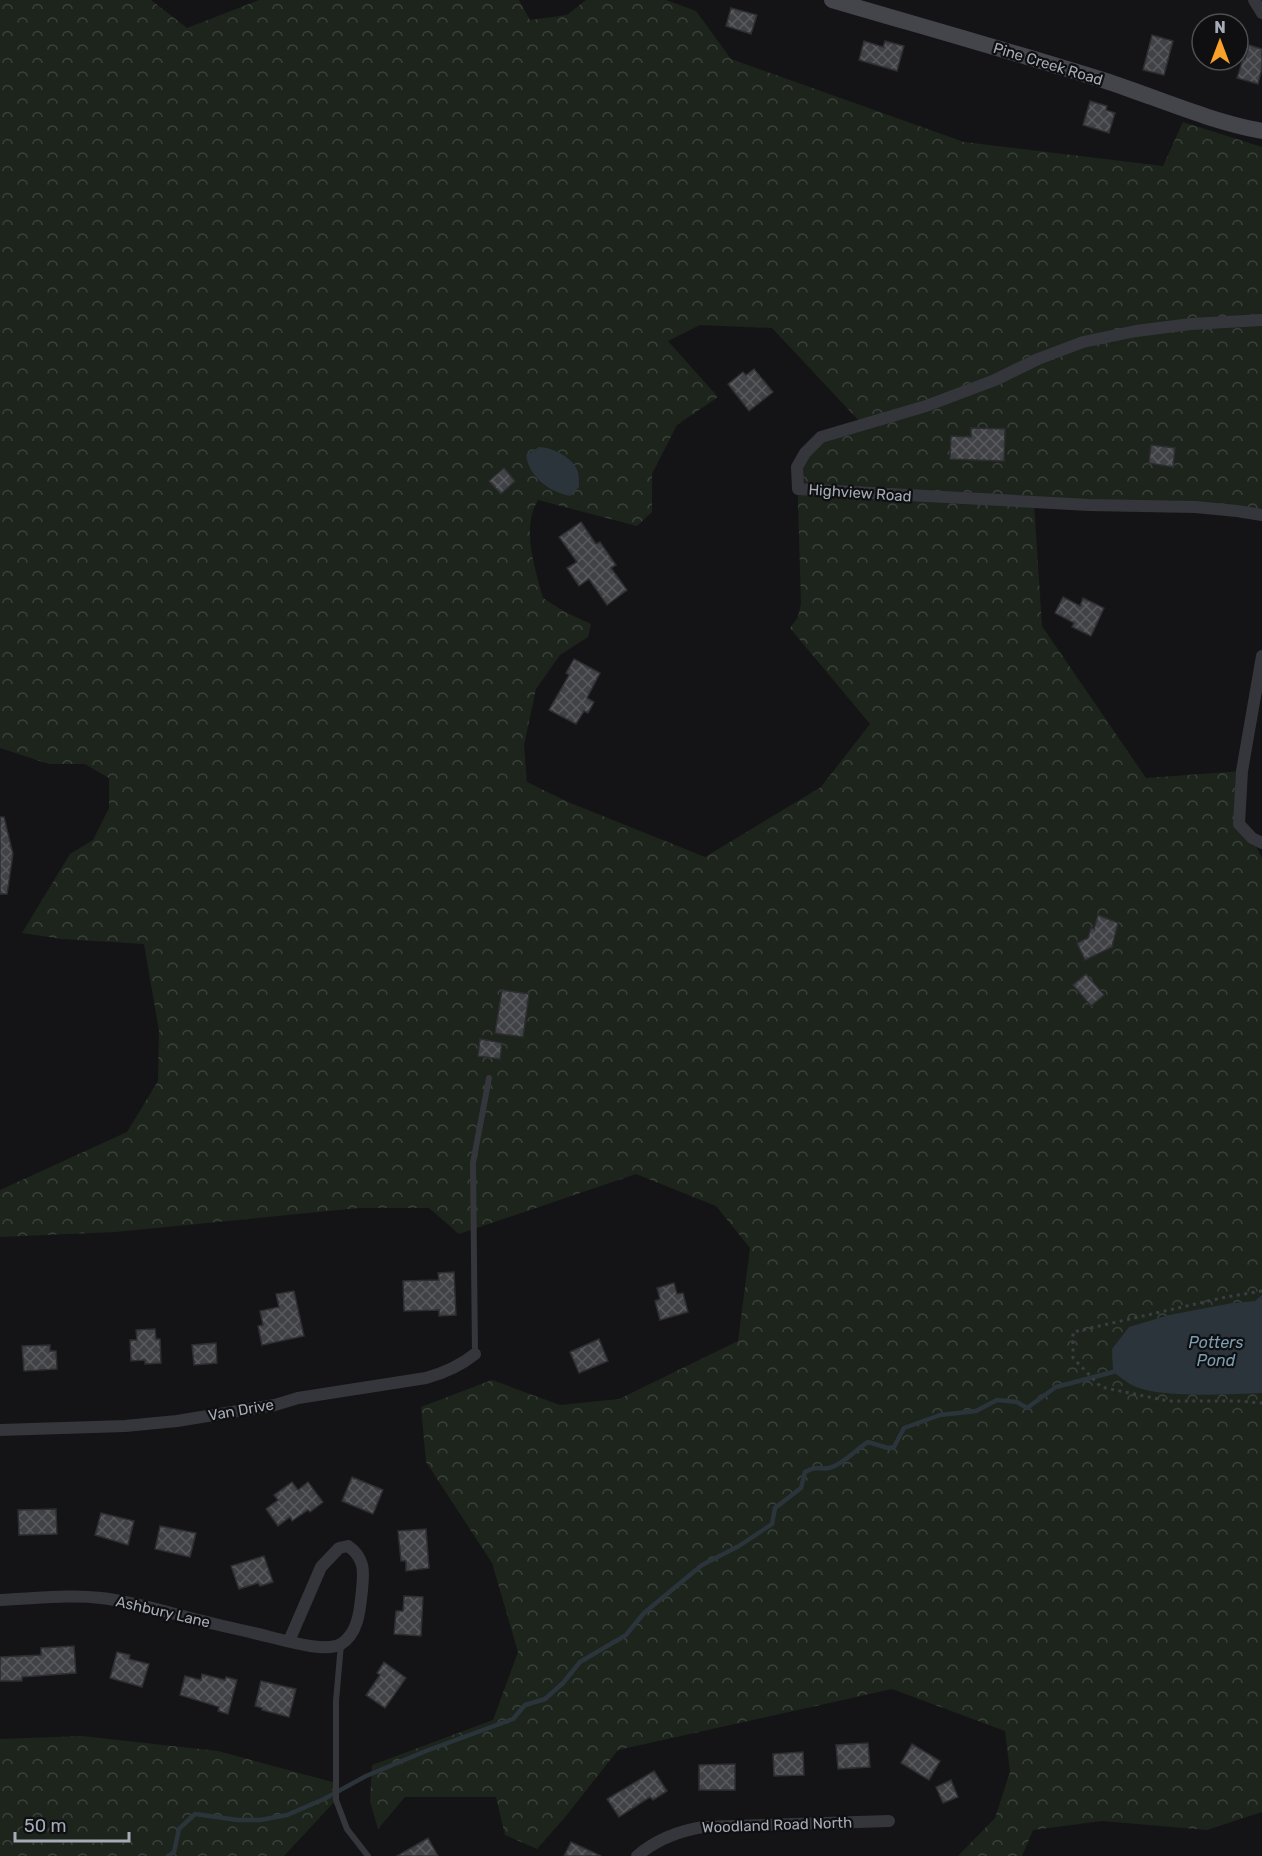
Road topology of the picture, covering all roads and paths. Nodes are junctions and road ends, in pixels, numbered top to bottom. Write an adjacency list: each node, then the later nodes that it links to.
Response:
1 (832, 0): 4 (street, Pine Creek Road)
2 (1254, 0): 3 (street)
3 (1262, 14)
4 (1262, 131)
5 (1262, 320): 6 (street, Highview Road)
6 (1262, 515)
7 (1262, 656): 8 (street)
8 (1262, 843)
9 (489, 1078): 11 (lane)
10 (1262, 1291): 12 (path)
11 (475, 1354): 13 (street, Van Drive)
12 (1262, 1403)
13 (0, 1430)
14 (0, 1600): 15 (street, Ashbury Lane)
15 (289, 1641): 16 (street, Ashbury Lane); 16 (street)
16 (341, 1644): 18 (lane)
17 (889, 1821): 19 (street, Woodland Road North)
18 (368, 1856)
19 (637, 1856)

